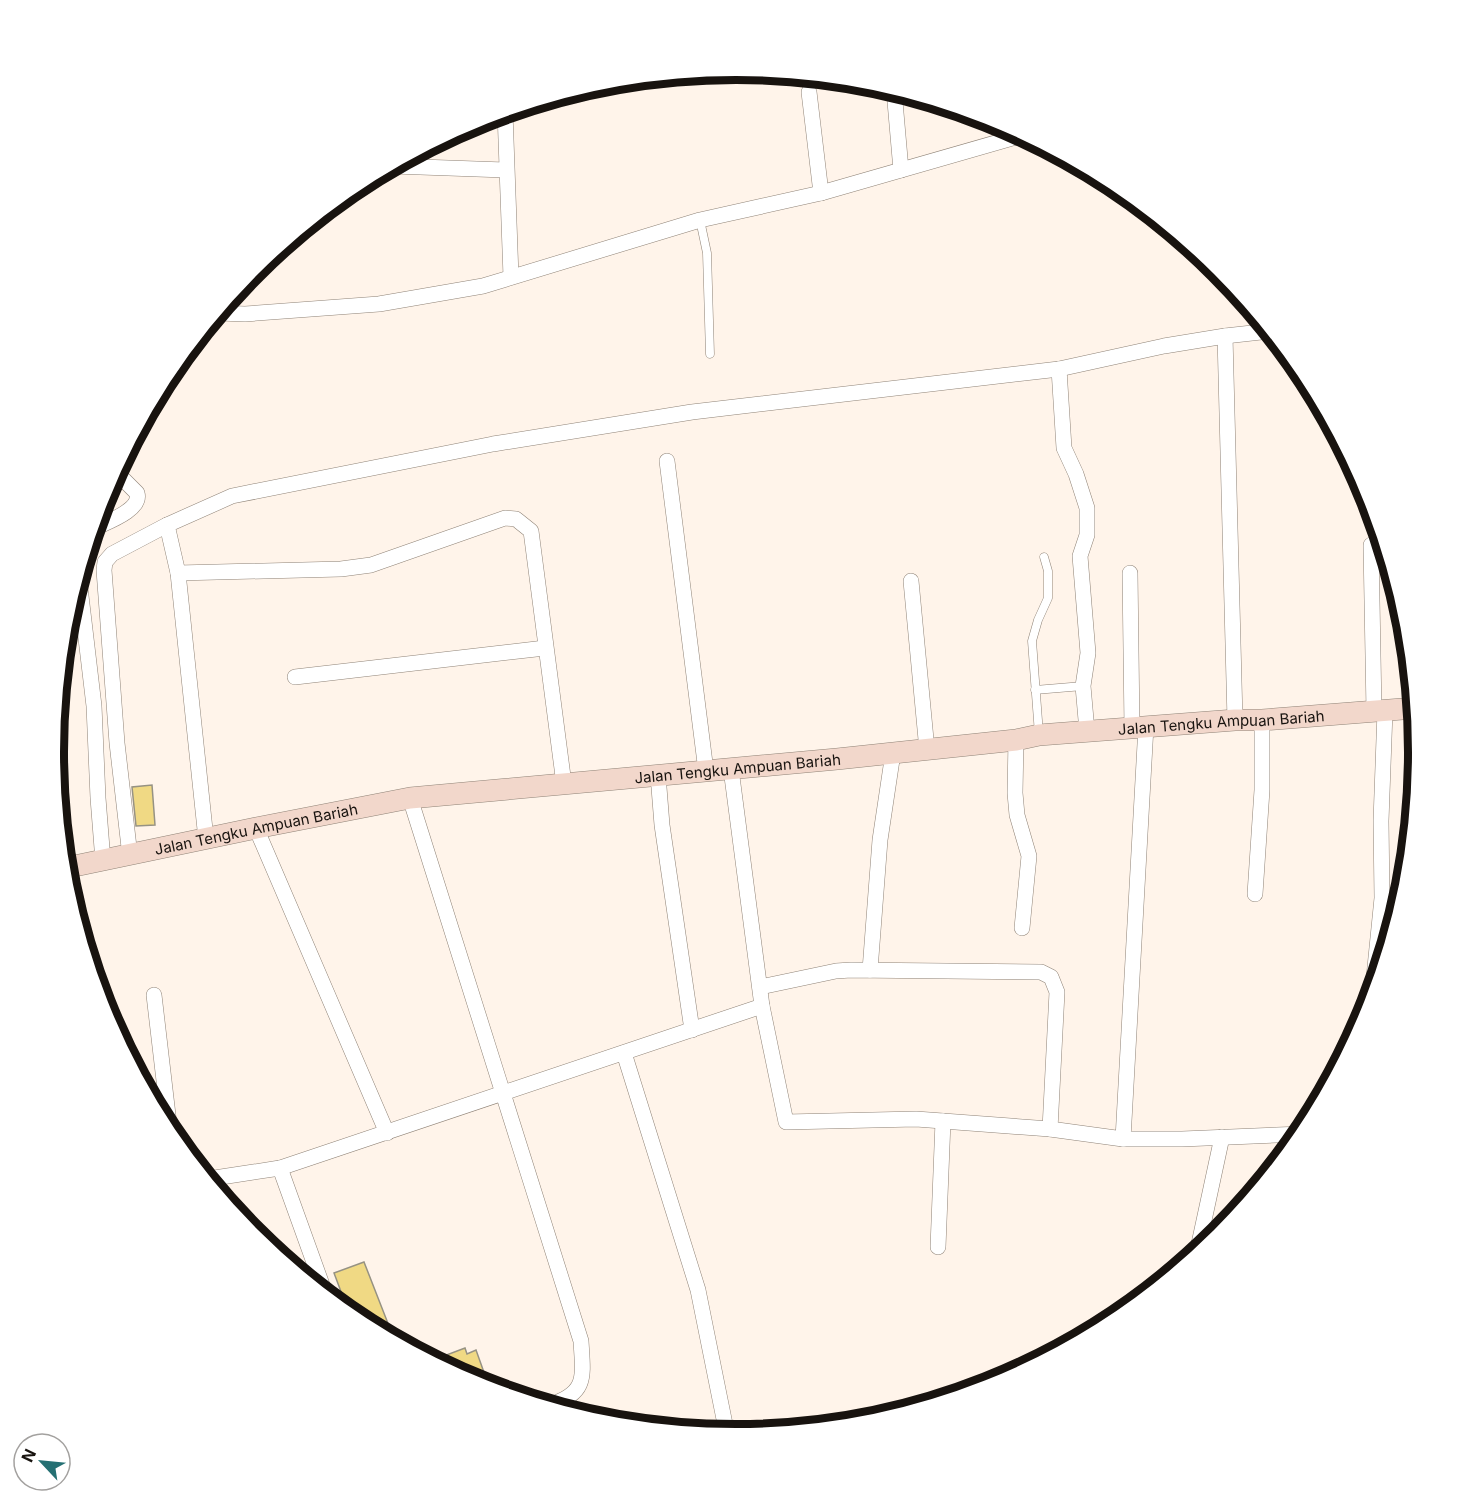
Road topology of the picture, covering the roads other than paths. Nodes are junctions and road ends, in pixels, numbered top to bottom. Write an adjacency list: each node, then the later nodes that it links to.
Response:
1 (809, 92): 8 (street)
2 (895, 99): 7 (street)
3 (505, 121): 6 (street)
4 (1011, 139): 7 (street)
5 (407, 167): 6 (street)
6 (506, 170): 10 (street)
7 (901, 170): 8 (street)
8 (821, 193): 9 (street)
9 (700, 220): 10 (street); 14 (lane)
10 (511, 277): 11 (street)
11 (227, 314)
12 (1261, 332): 13 (street)
13 (1225, 336): 15 (street); 34 (street)
14 (710, 354)
15 (1059, 369): 19 (street); 30 (street)
16 (667, 461): 43 (street)
17 (123, 479): 18 (street)
18 (105, 522)
19 (167, 525): 22 (street); 27 (street)
20 (1371, 545): 33 (street)
21 (1044, 557): 31 (lane)
22 (178, 573): 28 (street); 48 (street)
23 (1130, 573): 36 (street)
24 (911, 581): 40 (street)
25 (82, 601): 26 (street)
26 (85, 630): 27 (street); 50 (street)
27 (109, 637): 49 (street)
28 (545, 648): 29 (street); 45 (street)
29 (295, 677)
30 (1083, 686): 31 (lane); 37 (street)
31 (1035, 690): 38 (lane)
32 (1407, 709): 33 (main road, Jalan Tengku Ampuan Bariah)
33 (1380, 711): 35 (main road, Jalan Tengku Ampuan Bariah); 54 (street)
34 (1235, 720): 35 (main road, Jalan Tengku Ampuan Bariah); 36 (main road, Jalan Tengku Ampuan Bariah)
35 (1262, 720): 52 (street)
36 (1139, 727): 37 (main road, Jalan Tengku Ampuan Bariah); 68 (street)
37 (1087, 731): 38 (main road, Jalan Tengku Ampuan Bariah)
38 (1039, 735): 39 (main road, Jalan Tengku Ampuan Bariah)
39 (1016, 740): 40 (main road, Jalan Tengku Ampuan Bariah); 53 (street)
40 (927, 750): 41 (main road, Jalan Tengku Ampuan Bariah)
41 (893, 753): 42 (main road, Jalan Tengku Ampuan Bariah); 55 (street)
42 (731, 768): 43 (main road, Jalan Tengku Ampuan Bariah); 56 (street)
43 (706, 771): 44 (main road, Jalan Tengku Ampuan Bariah)
44 (658, 775): 45 (main road, Jalan Tengku Ampuan Bariah); 59 (street)
45 (564, 784): 46 (main road, Jalan Tengku Ampuan Bariah)
46 (410, 798): 47 (main road, Jalan Tengku Ampuan Bariah); 61 (street)
47 (256, 828): 48 (main road, Jalan Tengku Ampuan Bariah); 65 (street)
48 (206, 838): 49 (main road, Jalan Tengku Ampuan Bariah)
49 (130, 856): 50 (main road, Jalan Tengku Ampuan Bariah)
50 (103, 861): 51 (main road, Jalan Tengku Ampuan Bariah)
51 (74, 866)
52 (1255, 894)
53 (1022, 928)
54 (1376, 959)
55 (870, 970): 56 (street); 64 (street)
56 (760, 987): 58 (street)
57 (154, 995): 62 (street)
58 (762, 1006): 59 (street); 63 (street)
59 (692, 1030): 60 (street)
60 (624, 1053): 61 (street); 75 (street)
61 (503, 1093): 65 (street); 74 (street)
62 (167, 1108)
63 (943, 1121): 64 (street); 72 (street)
64 (1050, 1129): 68 (street)
65 (387, 1133): 69 (street)
66 (1288, 1135): 67 (street)
67 (1222, 1137): 68 (street); 71 (street)
68 (1123, 1139)
69 (280, 1168): 70 (street); 73 (street)
70 (217, 1178)
71 (1200, 1238)
72 (938, 1247)
73 (321, 1280)
74 (563, 1401)
75 (725, 1424)

